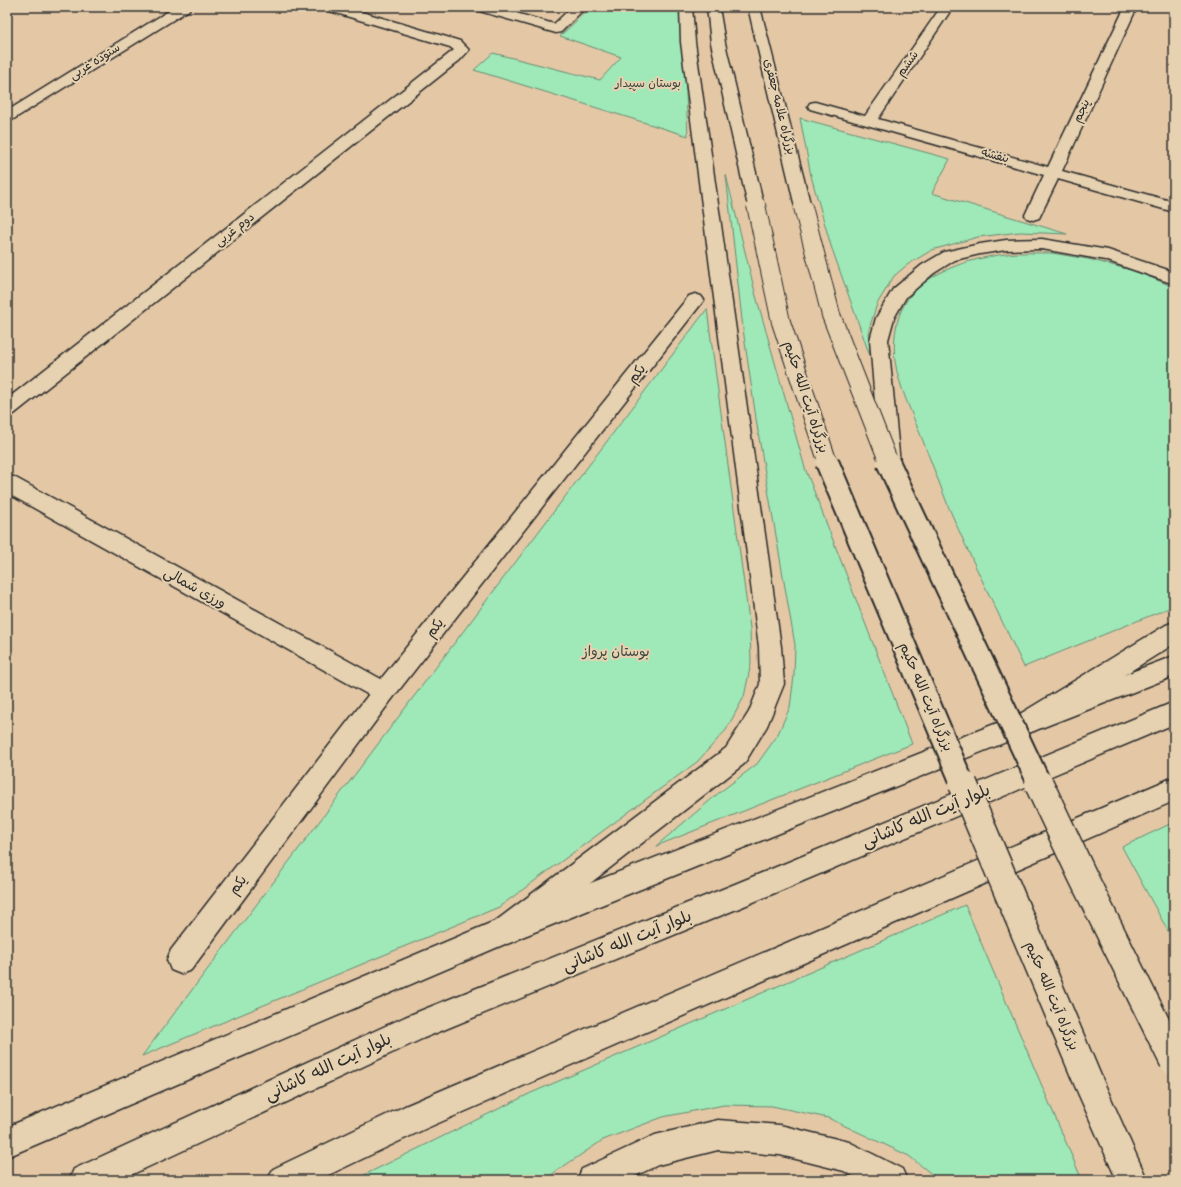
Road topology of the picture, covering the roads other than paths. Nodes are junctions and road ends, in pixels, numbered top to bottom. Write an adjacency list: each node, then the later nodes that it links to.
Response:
1 (184, 7): 11 (main road, ستوده غربی)
2 (331, 7): 18 (main road, دوم غربی)
3 (481, 7): 4 (main road)
4 (580, 7)
5 (686, 7): 27 (main road)
6 (713, 7): 35 (main road, بزرگراه آیت الله حکیم, bridge)
7 (754, 7): 19 (main road, بزرگراه علامه جعفری, bridge)
8 (947, 7): 12 (main road, ششم)
9 (1131, 7): 13 (main road, پنجم)
10 (815, 106): 12 (main road, بنفشه)
11 (7, 118)
12 (869, 121): 13 (main road, بنفشه)
13 (1053, 173): 14 (main road, بنفشه); 15 (main road, پنجم)
14 (1174, 207)
15 (1033, 215)
16 (1174, 278): 19 (main road, bridge)
17 (695, 300): 23 (main road, یکم)
18 (7, 409)
19 (890, 467): 29 (main road, bridge)
20 (7, 483): 23 (main road, ورزی شمالی)
21 (1174, 632): 25 (main road)
22 (1174, 666): 25 (main road)
23 (384, 692): 28 (main road, یکم)
24 (1174, 713): 31 (main road, بلوار آیت الله کاشانی)
25 (1028, 722): 27 (main road)
26 (1174, 789): 32 (main road)
27 (506, 930): 30 (main road)
28 (181, 960)
29 (1174, 1061)
30 (7, 1142)
31 (85, 1180)
32 (284, 1180)
33 (593, 1180): 34 (main road)
34 (891, 1180)
35 (1132, 1180)

